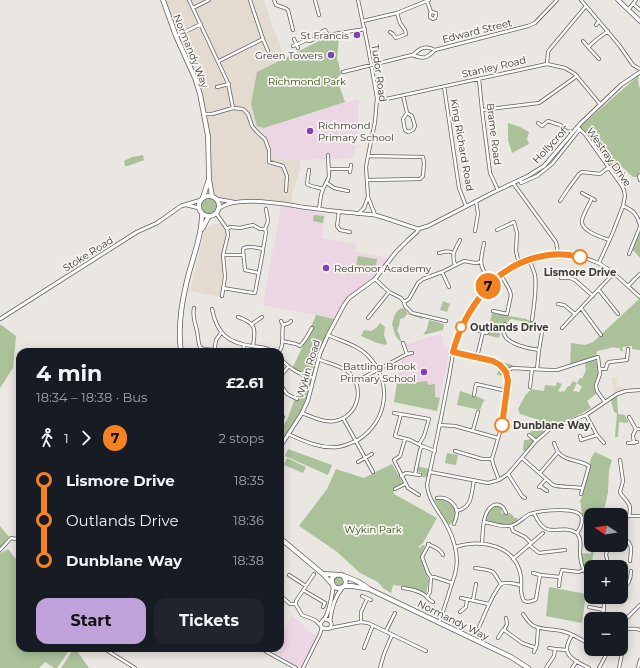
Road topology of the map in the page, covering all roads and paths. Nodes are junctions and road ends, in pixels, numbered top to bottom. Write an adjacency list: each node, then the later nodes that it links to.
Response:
1 (163, 0): 30 (main road, Normandy Way)
2 (189, 0): 15 (street)
3 (209, 0): 15 (street)
4 (250, 0): 31 (street)
5 (274, 0): 27 (street)
6 (315, 0): 20 (street)
7 (358, 0): 21 (street, Tudor Road)
8 (428, 0): 18 (street); 19 (street)
9 (557, 0): 35 (street, Edward Street)
10 (581, 0): 14 (street)
11 (618, 0): 16 (main road)
12 (636, 0): 13 (street)
13 (633, 4): 16 (street); 17 (street)
14 (586, 6): 22 (street); 40 (street)
15 (193, 8): 24 (street)
16 (628, 10): 23 (main road)
17 (640, 10)
18 (431, 12)
19 (397, 13): 21 (street); 29 (street)
20 (319, 15)
21 (363, 21): 26 (street, Tudor Road)
22 (599, 21): 25 (street); 28 (street)
23 (640, 21)
24 (201, 24): 30 (street); 39 (street)
25 (596, 25)
26 (365, 29): 32 (street); 41 (street, Tudor Road)
27 (293, 30)
28 (608, 31): 34 (street); 42 (street)
29 (390, 32)
30 (176, 36): 56 (main road, Normandy Way)
31 (263, 39): 36 (street); 39 (street)
32 (294, 39)
33 (583, 41): 34 (street)
34 (588, 48): 38 (street)
35 (435, 50): 37 (street); 37 (street, Edward Street)
36 (268, 51)
37 (412, 55): 41 (street, Edward Street)
38 (599, 59)
39 (219, 61): 47 (street)
40 (547, 64): 45 (street, Stanley Road); 46 (street, Stanley Road)
41 (371, 65): 43 (street, Edward Street); 51 (street, Tudor Road)
42 (640, 68)
43 (343, 72)
44 (640, 72): 52 (street, Hollycroft)
45 (577, 76): 52 (street, Stanley Road); 54 (street)
46 (479, 79): 48 (street, Stanley Road); 54 (street, Brame Road)
47 (229, 84): 49 (street); 53 (street)
48 (444, 86): 50 (street, Stanley Road); 87 (street, King Richard Road)
49 (217, 87)
50 (403, 95): 51 (street, Stanley Road); 55 (street)
51 (376, 101): 63 (street, Tudor Road)
52 (600, 104): 60 (street, Hollycroft)
53 (233, 108): 57 (street); 77 (street)
54 (482, 110): 76 (street, Brame Road)
55 (407, 113): 55 (street)
56 (204, 114): 57 (street); 58 (main road, Normandy Way)
57 (212, 114): 58 (street)
58 (206, 120): 69 (main road, Normandy Way)
59 (538, 123): 61 (street)
60 (578, 128): 61 (street, Hollycroft); 65 (street, Westray Drive); 71 (street)
61 (572, 132): 71 (street, Hollycroft)
62 (328, 155): 66 (street)
63 (368, 156): 70 (street, Tudor Road); 70 (street)
64 (351, 165): 66 (street)
65 (609, 167): 84 (street); 88 (street, Westray Drive)
66 (329, 169): 73 (street)
67 (309, 170): 75 (street)
68 (640, 175): 72 (street)
69 (209, 179): 81 (main road, Normandy Way); 82 (main road, Normandy Way)
70 (367, 180): 80 (street, Tudor Road)
71 (520, 180): 74 (street, Hollycroft)
72 (640, 180)
73 (327, 182): 75 (street); 78 (street)
74 (513, 183): 76 (street, Hollycroft); 112 (street)
75 (323, 189): 91 (street)
76 (498, 190): 83 (street, Hollycroft)
77 (286, 191)
78 (348, 191)
79 (582, 194): 107 (street)
80 (368, 196): 95 (street); 96 (street, Tudor Road)
81 (214, 197): 82 (main road); 85 (street); 92 (main road)
82 (202, 198): 86 (street, Stoke Road); 89 (main road)
83 (476, 201): 87 (street, Hollycroft); 104 (street)
84 (560, 201)
85 (234, 202): 91 (street); 92 (street)
86 (185, 205): 89 (street); 147 (street, Stoke Road)
87 (466, 206): 98 (street, Hollycroft)
88 (623, 206): 99 (street); 107 (street, Westray Drive)
89 (199, 208): 94 (main road)
90 (266, 208): 101 (street)
91 (319, 209): 93 (street)
92 (217, 211): 97 (main road); 100 (street)
93 (339, 211): 95 (street); 105 (street)
94 (202, 213): 97 (main road); 103 (main road)
95 (358, 214): 96 (street)
96 (375, 215): 98 (street)
97 (209, 216): 103 (main road)
98 (418, 228): 127 (street, Wykin Road)
99 (640, 228): 113 (street)
100 (227, 229): 101 (street); 114 (street)
101 (265, 229): 109 (street)
102 (496, 230): 119 (street)
103 (201, 231): 169 (main road)
104 (475, 231)
105 (350, 232)
106 (460, 240): 111 (street)
107 (609, 240): 118 (street, Westray Drive)
108 (484, 242): 117 (street)
109 (263, 249): 115 (street); 122 (street)
110 (439, 253): 111 (street)
111 (453, 253): 120 (street)
112 (558, 254): 116 (street); 118 (street)
113 (629, 254)
114 (223, 255): 115 (street); 131 (street)
115 (243, 255): 122 (street)
116 (529, 259): 119 (street); 149 (street)
117 (481, 262): 120 (street); 128 (street)
118 (599, 263): 123 (street)
119 (519, 264): 125 (street)
120 (455, 265): 121 (street)
121 (442, 272): 130 (street); 137 (street)
122 (259, 273): 131 (street)
123 (614, 274): 129 (street); 132 (street)
124 (640, 274): 129 (street)
125 (501, 275): 128 (street); 142 (street)
126 (561, 278): 135 (street)
127 (375, 279): 133 (street); 163 (street, Wykin Road)
128 (493, 280): 177 (street)
129 (627, 286): 136 (street)
130 (449, 287)
131 (223, 288): 134 (street)
132 (599, 290): 135 (street); 144 (street)
133 (389, 292): 137 (street); 148 (street)
134 (222, 296)
135 (593, 296): 140 (street)
136 (640, 297)
137 (404, 302): 152 (street)
138 (558, 304): 143 (street)
139 (194, 308): 170 (street)
140 (582, 308): 143 (street); 164 (street)
141 (212, 310): 161 (street)
142 (493, 311)
143 (575, 314): 157 (street)
144 (618, 314)
145 (238, 317): 153 (street)
146 (262, 317): 153 (street)
147 (0, 318)
148 (368, 318)
149 (532, 320)
150 (281, 321): 155 (street)
151 (291, 321): 155 (street)
152 (446, 321)
153 (252, 324): 168 (street)
154 (505, 324): 175 (street)
155 (283, 325): 165 (street)
156 (312, 328): 165 (street)
157 (562, 328)
158 (477, 330): 159 (street)
159 (483, 332): 162 (street); 181 (street)
160 (542, 332): 175 (street)
161 (221, 333): 167 (street); 171 (street)
162 (487, 333)
163 (328, 335): 183 (street, Wykin Road); 186 (street)
164 (601, 335)
165 (282, 341): 174 (street)
166 (403, 343): 180 (street)
167 (244, 345): 168 (street); 172 (street)
168 (254, 346): 173 (street)
169 (181, 348)
170 (201, 348)
171 (214, 348)
172 (244, 348)
173 (265, 348)
174 (281, 348)
175 (538, 350): 189 (street)
176 (628, 350): 188 (street)
177 (453, 352): 181 (street); 208 (street)
178 (412, 353): 180 (street)
179 (599, 353): 182 (street)
180 (407, 354): 186 (street)
181 (478, 357): 191 (street)
182 (598, 357): 188 (street); 189 (street)
183 (318, 359): 192 (street, Wykin Road); 193 (street)
184 (284, 362): 185 (street)
185 (288, 367): 190 (street); 192 (street)
186 (379, 369): 193 (street); 219 (street)
187 (532, 369): 189 (street); 191 (street); 194 (street)
188 (600, 369): 200 (street)
189 (537, 370)
190 (284, 372)
191 (506, 372): 197 (street)
192 (314, 378): 203 (street, Wykin Road)
193 (355, 382): 207 (street)
194 (530, 387)
195 (284, 390): 199 (street)
196 (640, 390): 200 (street)
197 (507, 391): 198 (street); 216 (street)
198 (474, 395)
199 (297, 398)
200 (605, 402): 205 (street)
201 (394, 412): 204 (street)
202 (478, 412): 211 (street)
203 (302, 413): 207 (street); 212 (street, Wykin Road)
204 (401, 414): 217 (street); 224 (street)
205 (586, 415): 214 (street); 220 (street)
206 (629, 417): 209 (street)
207 (343, 418): 219 (street)
208 (439, 425): 211 (street); 226 (street)
209 (636, 429): 210 (street); 223 (street)
210 (640, 429)
211 (473, 430): 216 (street)
212 (288, 434): 218 (street, Wykin Road); 219 (street)
213 (529, 435): 220 (street)
214 (597, 435): 215 (street); 222 (street)
215 (580, 436)
216 (498, 438): 232 (street)
217 (405, 439): 224 (street); 241 (street)
218 (284, 440)
219 (356, 441): 230 (street)
220 (536, 441): 231 (street)
221 (554, 443): 228 (street)
222 (604, 443)
223 (628, 443)
224 (418, 444): 225 (street)
225 (422, 446): 226 (street); 238 (street)
226 (434, 451): 236 (street)
227 (455, 451): 232 (street)
228 (558, 452): 237 (street); 246 (street)
229 (372, 454): 230 (street)
230 (365, 458): 234 (street); 235 (street)
231 (522, 458): 237 (street); 239 (street)
232 (492, 459): 244 (street)
233 (620, 460): 256 (street)
234 (358, 462)
235 (373, 472)
236 (430, 472): 243 (street); 268 (street)
237 (540, 473): 242 (street)
238 (415, 474): 240 (street); 241 (street)
239 (508, 474): 244 (street); 252 (street)
240 (420, 475)
241 (401, 476): 245 (street)
242 (546, 479): 246 (street); 248 (street)
243 (474, 480): 244 (street); 253 (street)
244 (499, 480)
245 (405, 484): 247 (street); 250 (street)
246 (582, 488): 249 (street)
247 (395, 489)
248 (547, 491)
249 (581, 494)
250 (419, 495)
251 (437, 498): 253 (street)
252 (525, 498)
253 (457, 511): 259 (street)
254 (506, 513): 258 (street)
255 (534, 513): 260 (street); 261 (street); 261 (street)
256 (630, 516): 257 (street)
257 (640, 516)
258 (484, 522): 260 (street); 266 (street)
259 (454, 524)
260 (511, 526): 267 (street)
261 (577, 533): 279 (street)
262 (542, 534): 267 (street)
263 (16, 539): 269 (street)
264 (284, 541): 283 (main road)
265 (628, 542): 275 (street)
266 (482, 543): 268 (street); 273 (street)
267 (530, 544): 270 (street); 273 (street)
268 (455, 547): 290 (street)
269 (0, 550)
270 (563, 552)
271 (607, 552): 274 (street)
272 (443, 555): 288 (street)
273 (513, 558): 294 (street)
274 (607, 559)
275 (630, 561)
276 (562, 566): 278 (street)
277 (475, 568): 292 (street)
278 (562, 570): 279 (street); 289 (street)
279 (583, 570)
280 (632, 571): 295 (street)
281 (533, 573): 284 (street)
282 (314, 574): 296 (street)
283 (323, 574): 286 (main road); 293 (main road)
284 (540, 574): 289 (street); 294 (street)
285 (289, 575): 296 (street)
286 (336, 575): 287 (main road); 293 (main road)
287 (344, 576): 298 (main road); 300 (main road, Normandy Way)
288 (431, 577): 290 (street); 303 (street)
289 (560, 577): 297 (street)
290 (452, 583): 325 (street)
291 (476, 584): 307 (street)
292 (501, 584): 294 (street); 310 (street)
293 (332, 585): 298 (main road); 322 (street)
294 (521, 585)
295 (628, 585)
296 (306, 586): 301 (street)
297 (559, 586)
298 (343, 587): 300 (main road, Normandy Way); 323 (street)
299 (403, 588): 303 (street)
300 (369, 589): 325 (main road, Normandy Way)
301 (303, 590): 309 (street); 313 (street)
302 (362, 596): 324 (street)
303 (427, 597): 308 (street)
304 (461, 598): 306 (street)
305 (284, 599): 309 (street)
306 (467, 599): 307 (street); 316 (street)
307 (473, 600): 310 (street)
308 (433, 602)
309 (296, 604): 321 (street)
310 (489, 604): 329 (street)
311 (604, 604): 315 (street)
312 (640, 605): 319 (street)
313 (323, 607)
314 (589, 607): 315 (street)
315 (604, 610)
316 (460, 612)
317 (395, 613): 335 (street)
318 (523, 614): 330 (street)
319 (628, 616)
320 (506, 618): 333 (street)
321 (315, 620): 322 (street); 327 (street)
322 (323, 620): 323 (street); 327 (street)
323 (331, 622): 328 (street); 331 (street)
324 (360, 622): 326 (street); 328 (street)
325 (439, 622): 358 (main road, Normandy Way)
326 (373, 625): 335 (street); 341 (street)
327 (321, 626): 331 (street); 336 (street)
328 (338, 627): 331 (street)
329 (479, 627)
330 (538, 628): 338 (street); 342 (street)
331 (328, 629): 336 (street)
332 (628, 629): 334 (street)
333 (504, 630): 339 (street); 342 (street)
334 (640, 630)
335 (386, 631): 337 (street)
336 (320, 634): 356 (street)
337 (392, 634): 346 (street); 357 (street)
338 (572, 634): 340 (street); 345 (street)
339 (498, 638)
340 (584, 641)
341 (364, 648)
342 (536, 648): 349 (street)
343 (549, 648): 344 (street)
344 (555, 649): 345 (street); 359 (street)
345 (567, 650): 353 (street)
346 (426, 651)
347 (109, 652): 354 (street)
348 (267, 652): 355 (street)
349 (534, 652)
350 (605, 656): 362 (street)
351 (622, 656): 363 (street)
352 (640, 660): 364 (street)
353 (577, 661): 360 (street); 361 (street)
354 (135, 668)
355 (296, 668)
356 (303, 668)
357 (380, 668)
358 (528, 668)
359 (546, 668)
360 (572, 668)
361 (589, 668)
362 (599, 668)
363 (619, 668)
364 (639, 668)

